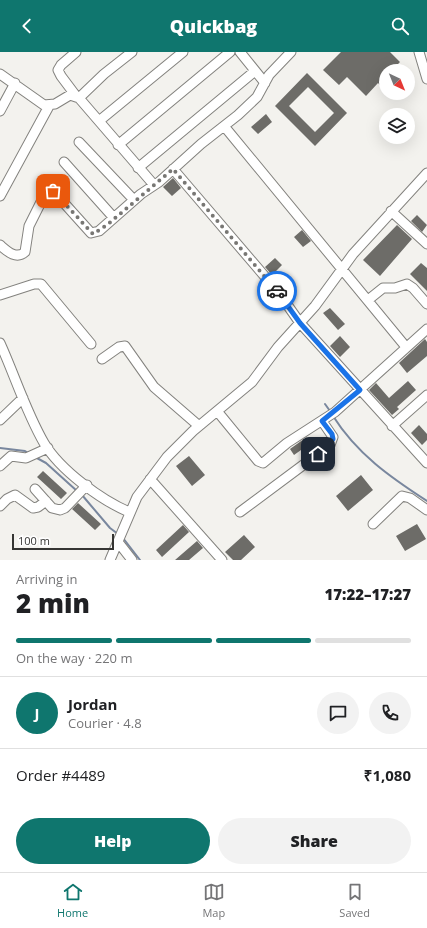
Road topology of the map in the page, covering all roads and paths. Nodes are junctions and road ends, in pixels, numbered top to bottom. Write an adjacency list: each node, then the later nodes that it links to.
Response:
1 (76, 52): 13 (street)
2 (132, 52): 13 (street)
3 (183, 52): 16 (street)
4 (230, 52): 19 (street)
5 (291, 52): 11 (street)
6 (419, 52): 10 (street)
7 (243, 53): 8 (street)
8 (255, 71): 11 (street); 21 (street)
9 (0, 74): 12 (street)
10 (427, 79)
11 (265, 82): 17 (street)
12 (15, 83): 14 (street); 15 (street)
13 (77, 97): 14 (street); 16 (street)
14 (49, 106): 25 (street)
15 (0, 110)
16 (99, 121): 19 (street)
17 (224, 126): 22 (street); 31 (street)
18 (79, 142): 26 (street)
19 (118, 145): 21 (street)
20 (64, 162): 28 (street)
21 (138, 168): 24 (street)
22 (173, 169): 24 (street); 35 (street)
23 (427, 173): 27 (street)
24 (154, 185): 26 (street)
25 (0, 196)
26 (134, 200): 28 (street)
27 (391, 211): 29 (street); 31 (street)
28 (114, 218): 30 (street)
29 (427, 244)
30 (0, 245)
31 (342, 268): 33 (street); 35 (street)
32 (0, 295): 38 (street)
33 (368, 300): 34 (street); 39 (street)
34 (427, 304)
35 (300, 323): 42 (street); 45 (street)
36 (427, 329): 39 (street)
37 (0, 343): 40 (street)
38 (91, 344)
39 (406, 347): 42 (street)
40 (2, 355): 43 (street)
41 (102, 359): 48 (street)
42 (360, 390): 46 (street); 49 (street)
43 (23, 398): 47 (street); 50 (street)
44 (426, 399): 49 (street)
45 (217, 411): 46 (street); 48 (street)
46 (329, 416): 60 (street)
47 (0, 420)
48 (199, 426): 53 (street)
49 (392, 426): 51 (street)
50 (48, 448): 52 (street); 55 (street)
51 (427, 463)
52 (0, 466)
53 (150, 479): 59 (street); 65 (street)
54 (35, 489): 56 (street)
55 (82, 490): 56 (street); 59 (street)
56 (46, 501): 57 (street)
57 (0, 506)
58 (427, 510): 61 (street)
59 (129, 512): 62 (street)
60 (240, 512)
61 (373, 524)
62 (120, 538): 63 (street); 64 (street)
63 (110, 560)
64 (132, 560)
65 (222, 560)

